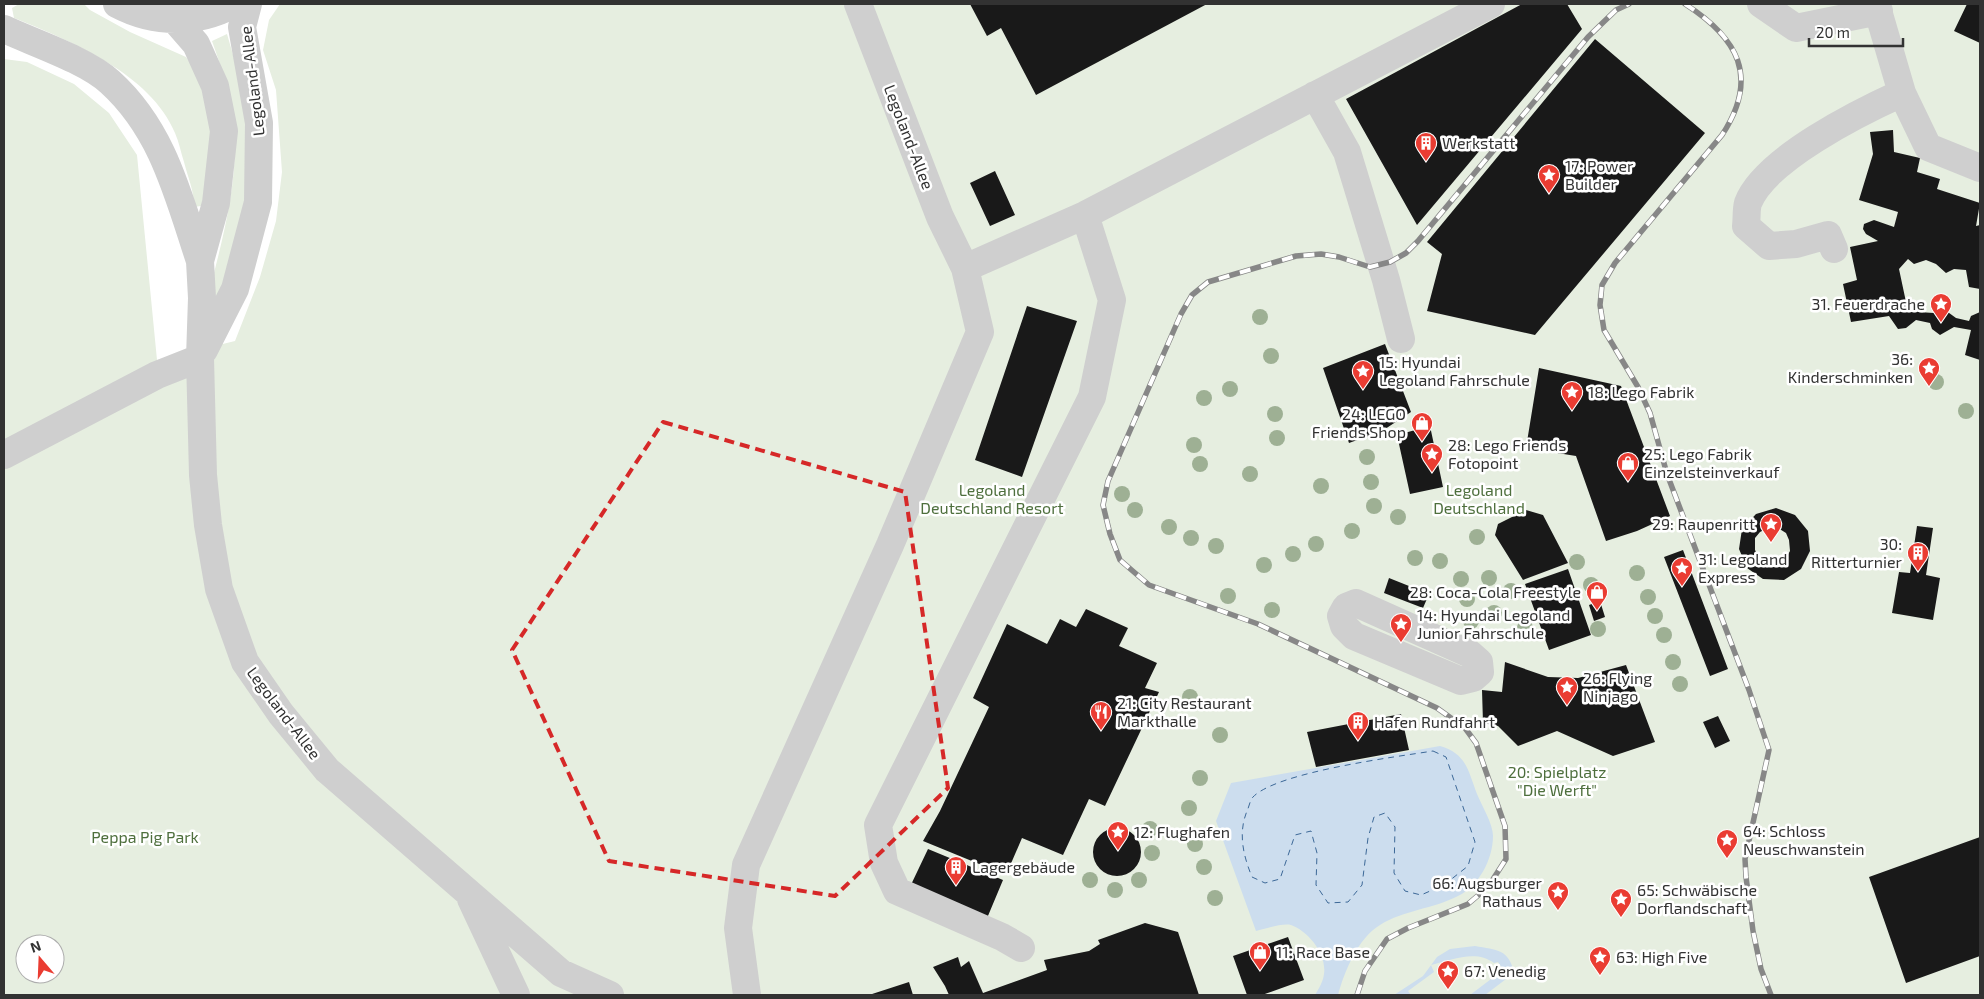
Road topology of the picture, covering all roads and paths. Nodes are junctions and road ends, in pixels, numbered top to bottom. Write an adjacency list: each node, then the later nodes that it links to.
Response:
1 (117, 4): 8 (street, Legoland-Allee)
2 (234, 4): 8 (street, Legoland-Allee)
3 (248, 4): 18 (street, Legoland-Allee)
4 (858, 4): 16 (street, Legoland-Allee)
5 (1491, 4): 11 (street)
6 (1761, 4): 7 (street)
7 (1877, 7): 10 (street)
8 (176, 21): 15 (street, Legoland-Allee)
9 (4, 29): 15 (street)
10 (1902, 94): 12 (street); 14 (street)
11 (1315, 95): 13 (street); 17 (street)
12 (1980, 168)
13 (1085, 215): 16 (street); 21 (street)
14 (1834, 249)
15 (200, 261): 18 (street, Legoland-Allee)
16 (966, 268): 24 (street, Legoland-Allee)
17 (1401, 339)
18 (200, 358): 19 (street); 20 (street, Legoland-Allee)
19 (4, 455)
20 (466, 888): 22 (street); 23 (street, Legoland-Allee)
21 (1021, 948)
22 (516, 995)
23 (610, 995)
24 (747, 995)

